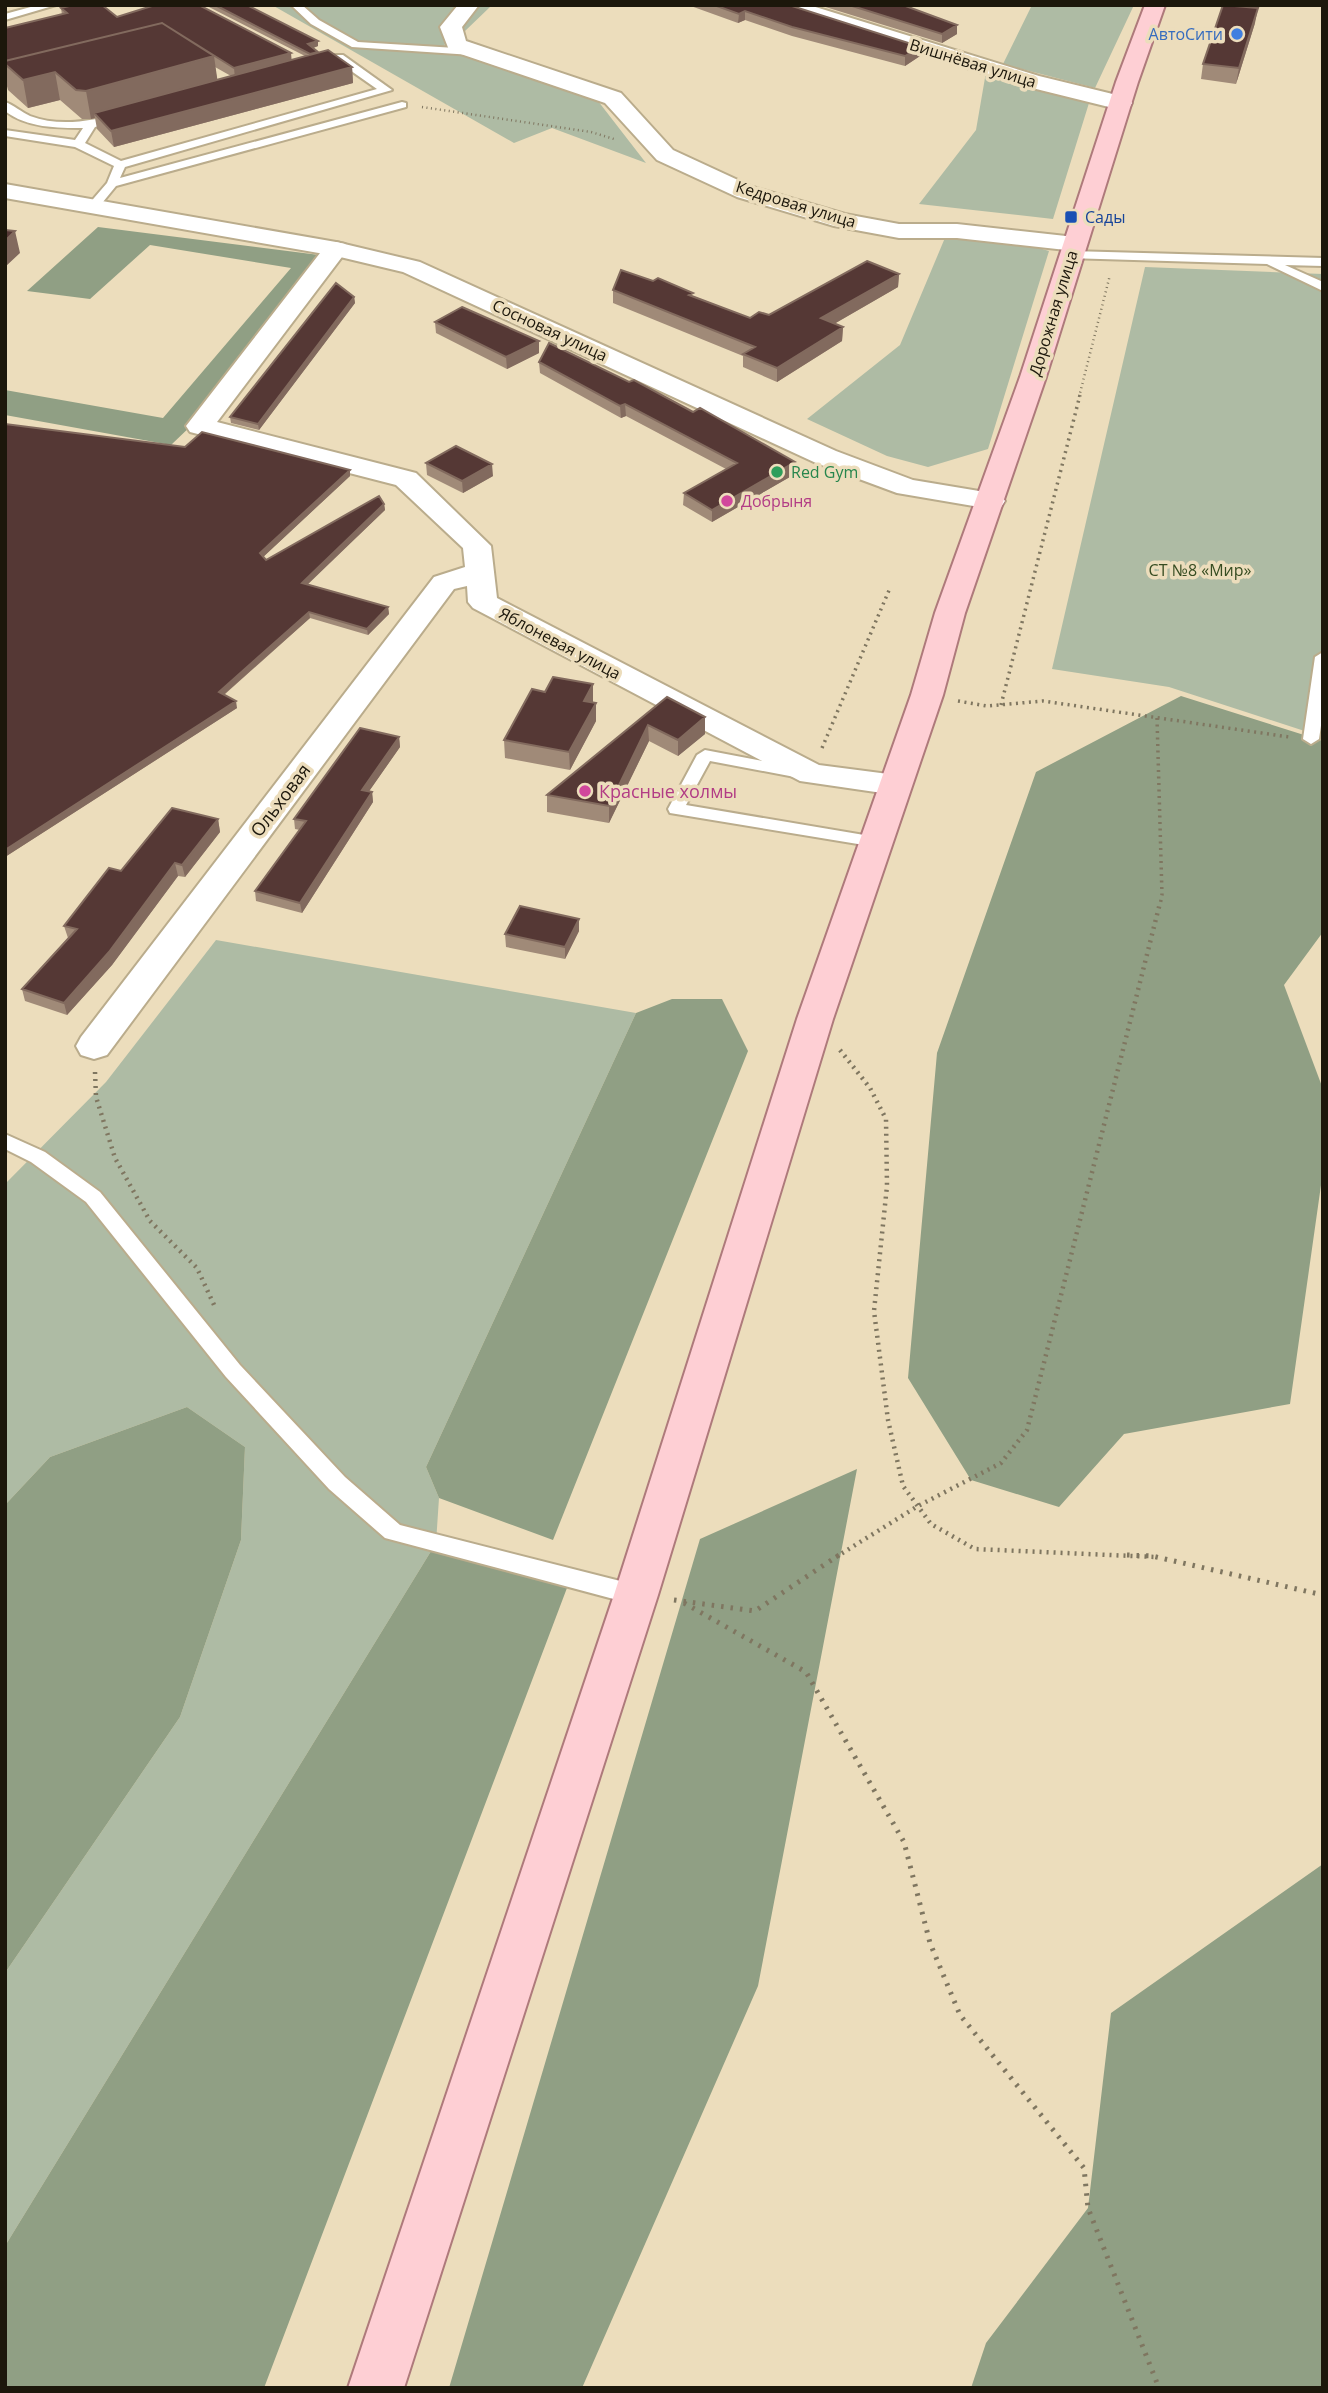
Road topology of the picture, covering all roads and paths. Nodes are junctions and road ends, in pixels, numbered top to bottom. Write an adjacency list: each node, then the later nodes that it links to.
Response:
1 (51, 5): 6 (lane)
2 (296, 5): 7 (lane)
3 (469, 5): 7 (street)
4 (787, 5): 9 (street, Вишнёвая улица)
5 (1155, 5): 9 (main road, Дорожная улица)
6 (5, 17)
7 (472, 52): 16 (street, Кедровая улица)
8 (309, 65): 17 (lane)
9 (1121, 103): 22 (main road, Дорожная улица)
10 (5, 104): 13 (lane)
11 (402, 104): 16 (path); 18 (lane)
12 (130, 114): 13 (lane)
13 (91, 125): 15 (lane)
14 (5, 133): 15 (lane)
15 (78, 144): 17 (lane)
16 (665, 155): 22 (street, Кедровая улица)
17 (120, 165): 18 (lane)
18 (112, 184): 20 (lane)
19 (5, 191): 20 (street, Сосновая улица)
20 (94, 205): 21 (street, Сосновая улица)
21 (336, 249): 27 (street, Сосновая улица); 28 (street, Яблоневая улица)
22 (1073, 249): 23 (lane); 27 (main road, Дорожная улица)
23 (1115, 256): 24 (lane); 32 (path)
24 (1265, 260): 25 (lane); 26 (lane)
25 (1323, 262)
26 (1323, 288)
27 (991, 501): 31 (main road, Дорожная улица)
28 (480, 572): 35 (street, Яблоневая улица); 39 (street, Ольховая)
29 (890, 588): 35 (path)
30 (1323, 657): 34 (lane)
31 (926, 695): 32 (path); 36 (main road, Дорожная улица)
32 (1001, 705): 33 (path)
33 (1157, 718): 34 (path); 42 (path)
34 (1311, 739)
35 (811, 774): 36 (street, Яблоневая улица); 37 (lane)
36 (897, 785): 37 (main road, Дорожная улица)
37 (876, 842): 38 (main road, Дорожная улица)
38 (815, 1020): 42 (path); 44 (main road, Дорожная улица)
39 (94, 1046): 41 (path)
40 (5, 1141): 41 (lane)
41 (221, 1357): 44 (lane)
42 (918, 1506): 43 (path); 44 (path)
43 (1323, 1595)
44 (658, 1598): 45 (main road, Дорожная улица); 46 (path)
45 (376, 2388)
46 (1159, 2388)

